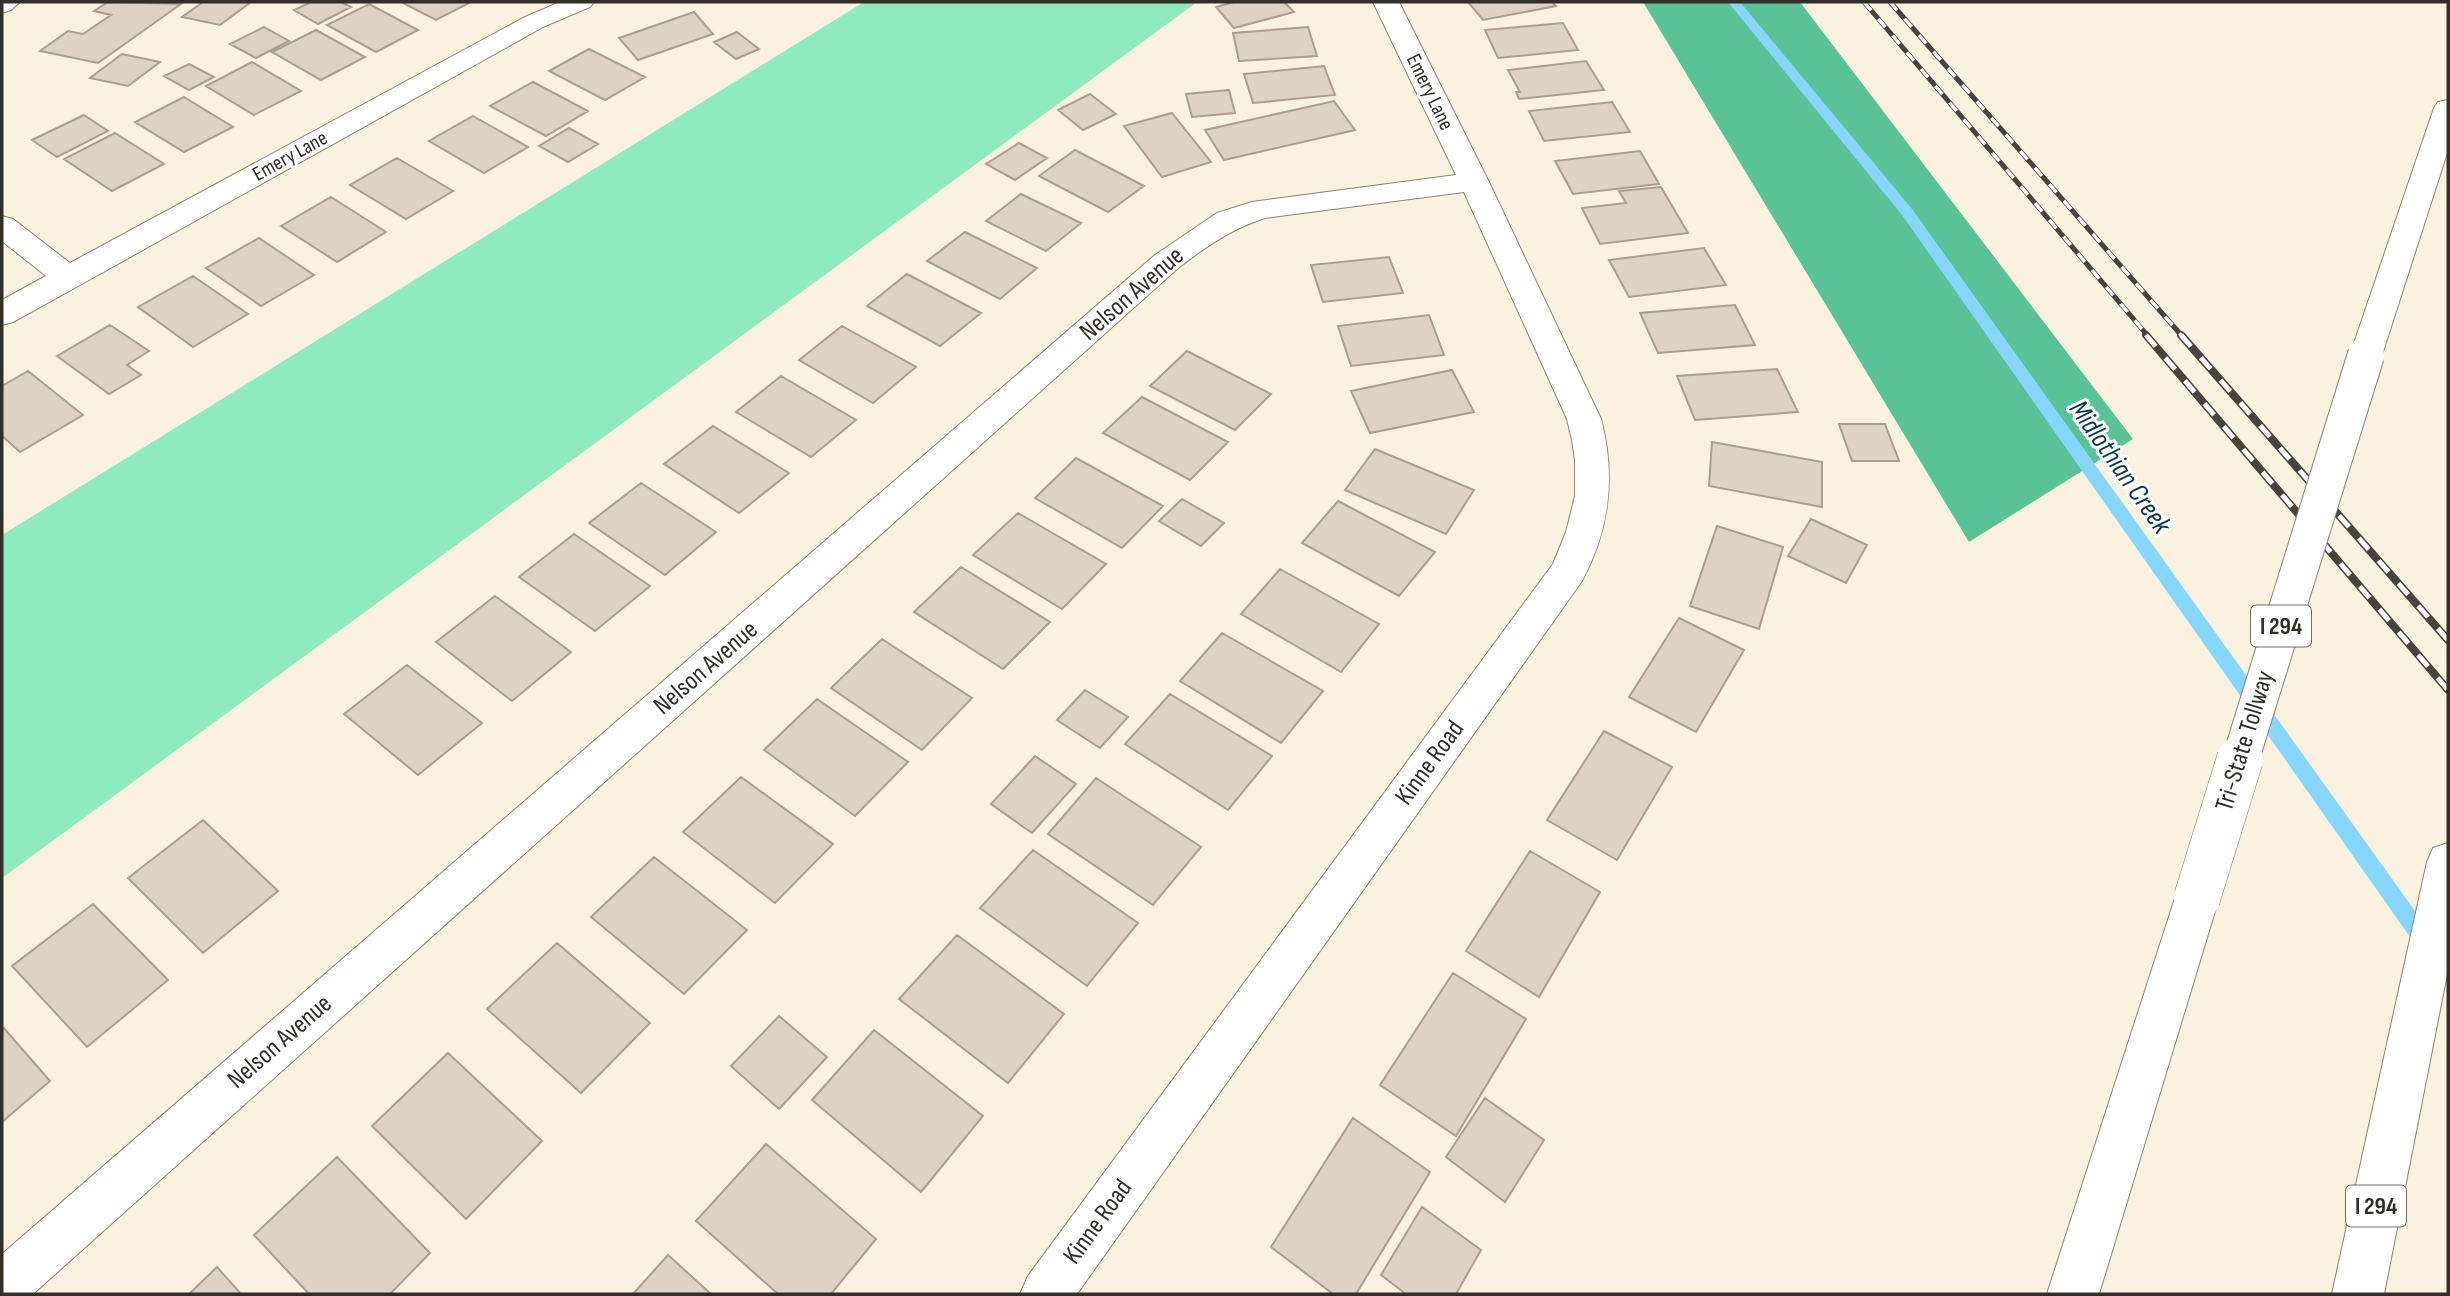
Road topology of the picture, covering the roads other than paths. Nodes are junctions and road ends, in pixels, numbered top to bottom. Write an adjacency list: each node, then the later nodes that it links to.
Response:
1 (7, 2): 4 (main road)
2 (581, 2): 8 (main road, Emery Lane)
3 (1386, 2): 6 (main road, Emery Lane)
4 (2, 5)
5 (2448, 108): 13 (main road, Tri-State Tollway / I 294, bridge)
6 (1474, 181): 11 (main road, Nelson Avenue); 12 (main road, Kinne Road)
7 (2, 226): 8 (main road)
8 (69, 278): 9 (main road, Emery Lane)
9 (2, 314)
10 (2448, 862): 14 (main road, I 294)
11 (2, 1287)
12 (1046, 1294)
13 (2073, 1294)
14 (2358, 1294)

